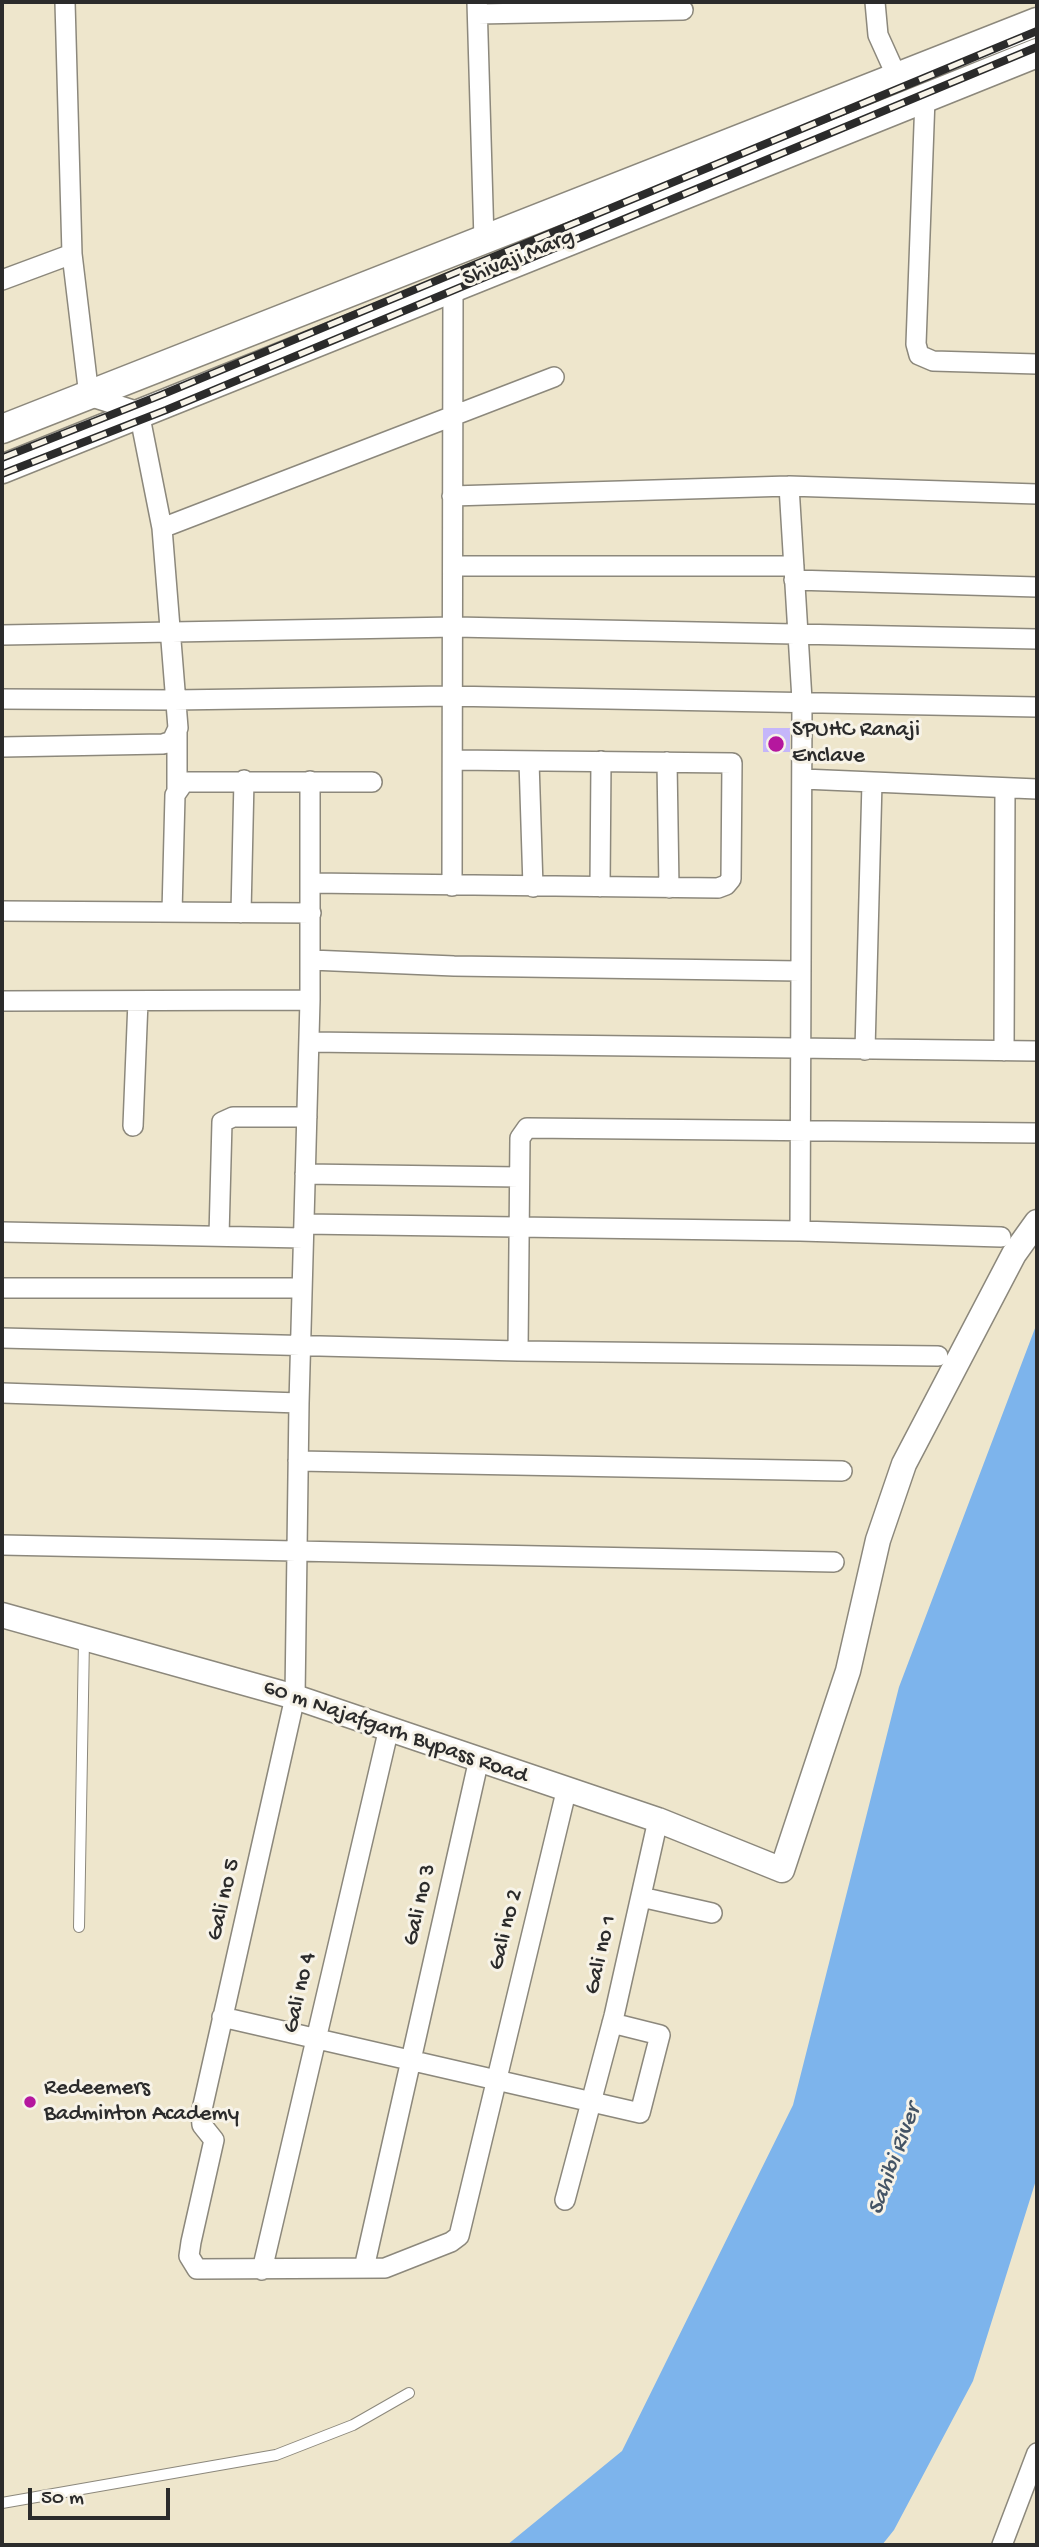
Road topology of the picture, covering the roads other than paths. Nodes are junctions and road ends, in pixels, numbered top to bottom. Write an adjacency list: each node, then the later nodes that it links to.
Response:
1 (65, 2): 10 (street)
2 (875, 2): 7 (street)
3 (477, 8): 4 (street); 9 (street)
4 (683, 10)
5 (1037, 22): 7 (main road, Shivaji Marg)
6 (1037, 53): 8 (main road, Shivaji Marg)
7 (897, 77): 9 (main road, Shivaji Marg)
8 (925, 97): 12 (main road, Shivaji Marg); 13 (street)
9 (484, 240): 15 (main road, Shivaji Marg)
10 (72, 254): 11 (street); 15 (street)
11 (2, 280)
12 (453, 286): 16 (main road, Shivaji Marg); 17 (street)
13 (1037, 364)
14 (554, 377): 17 (street)
15 (89, 396): 16 (street); 18 (main road, Shivaji Marg)
16 (139, 412): 19 (main road, Shivaji Marg); 23 (street)
17 (452, 416): 22 (street); 23 (street)
18 (2, 429)
19 (2, 469)
20 (789, 486): 21 (street); 22 (street); 25 (street)
21 (1037, 494)
22 (452, 496): 24 (street)
23 (162, 528): 28 (street)
24 (454, 566): 25 (street); 27 (street)
25 (794, 573): 26 (street); 29 (street)
26 (1037, 587)
27 (455, 627): 28 (street); 29 (street); 32 (street)
28 (172, 632): 30 (street); 34 (street)
29 (798, 634): 31 (street); 35 (street)
30 (2, 635)
31 (1037, 639)
32 (453, 696): 34 (street); 35 (street); 39 (street)
33 (2, 699): 34 (street)
34 (174, 700): 37 (street)
35 (802, 700): 36 (street); 43 (street)
36 (1037, 706)
37 (177, 732): 38 (street); 50 (street)
38 (2, 747)
39 (454, 760): 40 (street); 52 (street)
40 (529, 761): 41 (street); 53 (street)
41 (601, 761): 42 (street); 54 (street)
42 (667, 762): 55 (street); 55 (street)
43 (803, 779): 47 (street); 61 (street)
44 (244, 780): 45 (street); 50 (street); 58 (street)
45 (310, 781): 46 (street); 51 (street, Gali no 5)
46 (372, 782)
47 (872, 782): 48 (street); 67 (street)
48 (1005, 789): 49 (street); 68 (street)
49 (1037, 789)
50 (177, 791): 57 (street)
51 (311, 883): 52 (street); 59 (street, Gali no 5)
52 (452, 886): 53 (street)
53 (533, 887): 54 (street)
54 (600, 887): 55 (street)
55 (669, 888)
56 (2, 911): 57 (street)
57 (172, 912): 58 (street)
58 (241, 913): 59 (street)
59 (311, 913): 60 (street, Gali no 5)
60 (311, 960): 61 (street); 62 (street, Gali no 5)
61 (800, 971): 66 (street)
62 (310, 1000): 64 (street); 65 (street, Gali no 5)
63 (2, 1001): 64 (street)
64 (138, 1001): 71 (street)
65 (309, 1042): 66 (street); 70 (street, Gali no 5)
66 (799, 1050): 67 (street); 72 (street)
67 (865, 1050): 68 (street)
68 (1004, 1051): 69 (street)
69 (1037, 1051)
70 (307, 1117): 74 (street, Gali no 5); 81 (street)
71 (132, 1126)
72 (800, 1129): 73 (street); 75 (street); 79 (street)
73 (1037, 1133)
74 (305, 1174): 75 (street); 78 (street, Gali no 5)
75 (519, 1177): 77 (street)
76 (1037, 1222): 102 (street, 60 m Najafgarh Bypass Road)
77 (519, 1226): 78 (street); 79 (street); 87 (street)
78 (304, 1231): 81 (street); 84 (street, Gali no 5)
79 (800, 1231): 82 (street)
80 (2, 1232): 81 (street)
81 (219, 1236)
82 (1001, 1237)
83 (2, 1288): 84 (street)
84 (302, 1288): 86 (street, Gali no 5)
85 (2, 1338): 86 (street)
86 (300, 1345): 87 (street); 90 (street, Gali no 5)
87 (517, 1351): 88 (street)
88 (938, 1356)
89 (2, 1393): 90 (street)
90 (299, 1403): 91 (street, Gali no 5)
91 (298, 1461): 92 (street); 94 (street, Gali no 5)
92 (842, 1471)
93 (2, 1545): 94 (street)
94 (296, 1550): 95 (street); 98 (street, Gali no 5)
95 (834, 1562)
96 (2, 1615): 97 (street, 60 m Najafgarh Bypass Road)
97 (84, 1638): 98 (street, 60 m Najafgarh Bypass Road); 105 (lane)
98 (295, 1697): 99 (street, 60 m Najafgarh Bypass Road); 106 (street, Gali no 5)
99 (389, 1728): 100 (street, 60 m Najafgarh Bypass Road); 108 (street, Gali no 4)
100 (479, 1759): 101 (street, 60 m Najafgarh Bypass Road); 109 (street, Gali no 3)
101 (566, 1791): 102 (street, 60 m Najafgarh Bypass Road); 110 (street, Gali no 2)
102 (658, 1820): 103 (street, Gali no 1)
103 (640, 1897): 104 (street, Gali no 1); 107 (street, Gali no 1)
104 (712, 1913)
105 (79, 1927)
106 (222, 2017): 108 (street); 114 (street, Gali no 5)
107 (612, 2024): 111 (street, Gali no 1); 111 (street)
108 (315, 2039): 109 (street); 114 (street, Gali no 4)
109 (411, 2061): 110 (street); 113 (street, Gali no 3)
110 (496, 2080): 111 (street); 113 (street, Gali no 2)
111 (592, 2100): 112 (street, Gali no 1)
112 (565, 2200)
113 (363, 2268): 114 (street)
114 (262, 2270)
115 (409, 2393): 117 (lane)
116 (1037, 2453): 118 (street)
117 (2, 2503)
118 (1002, 2545)

